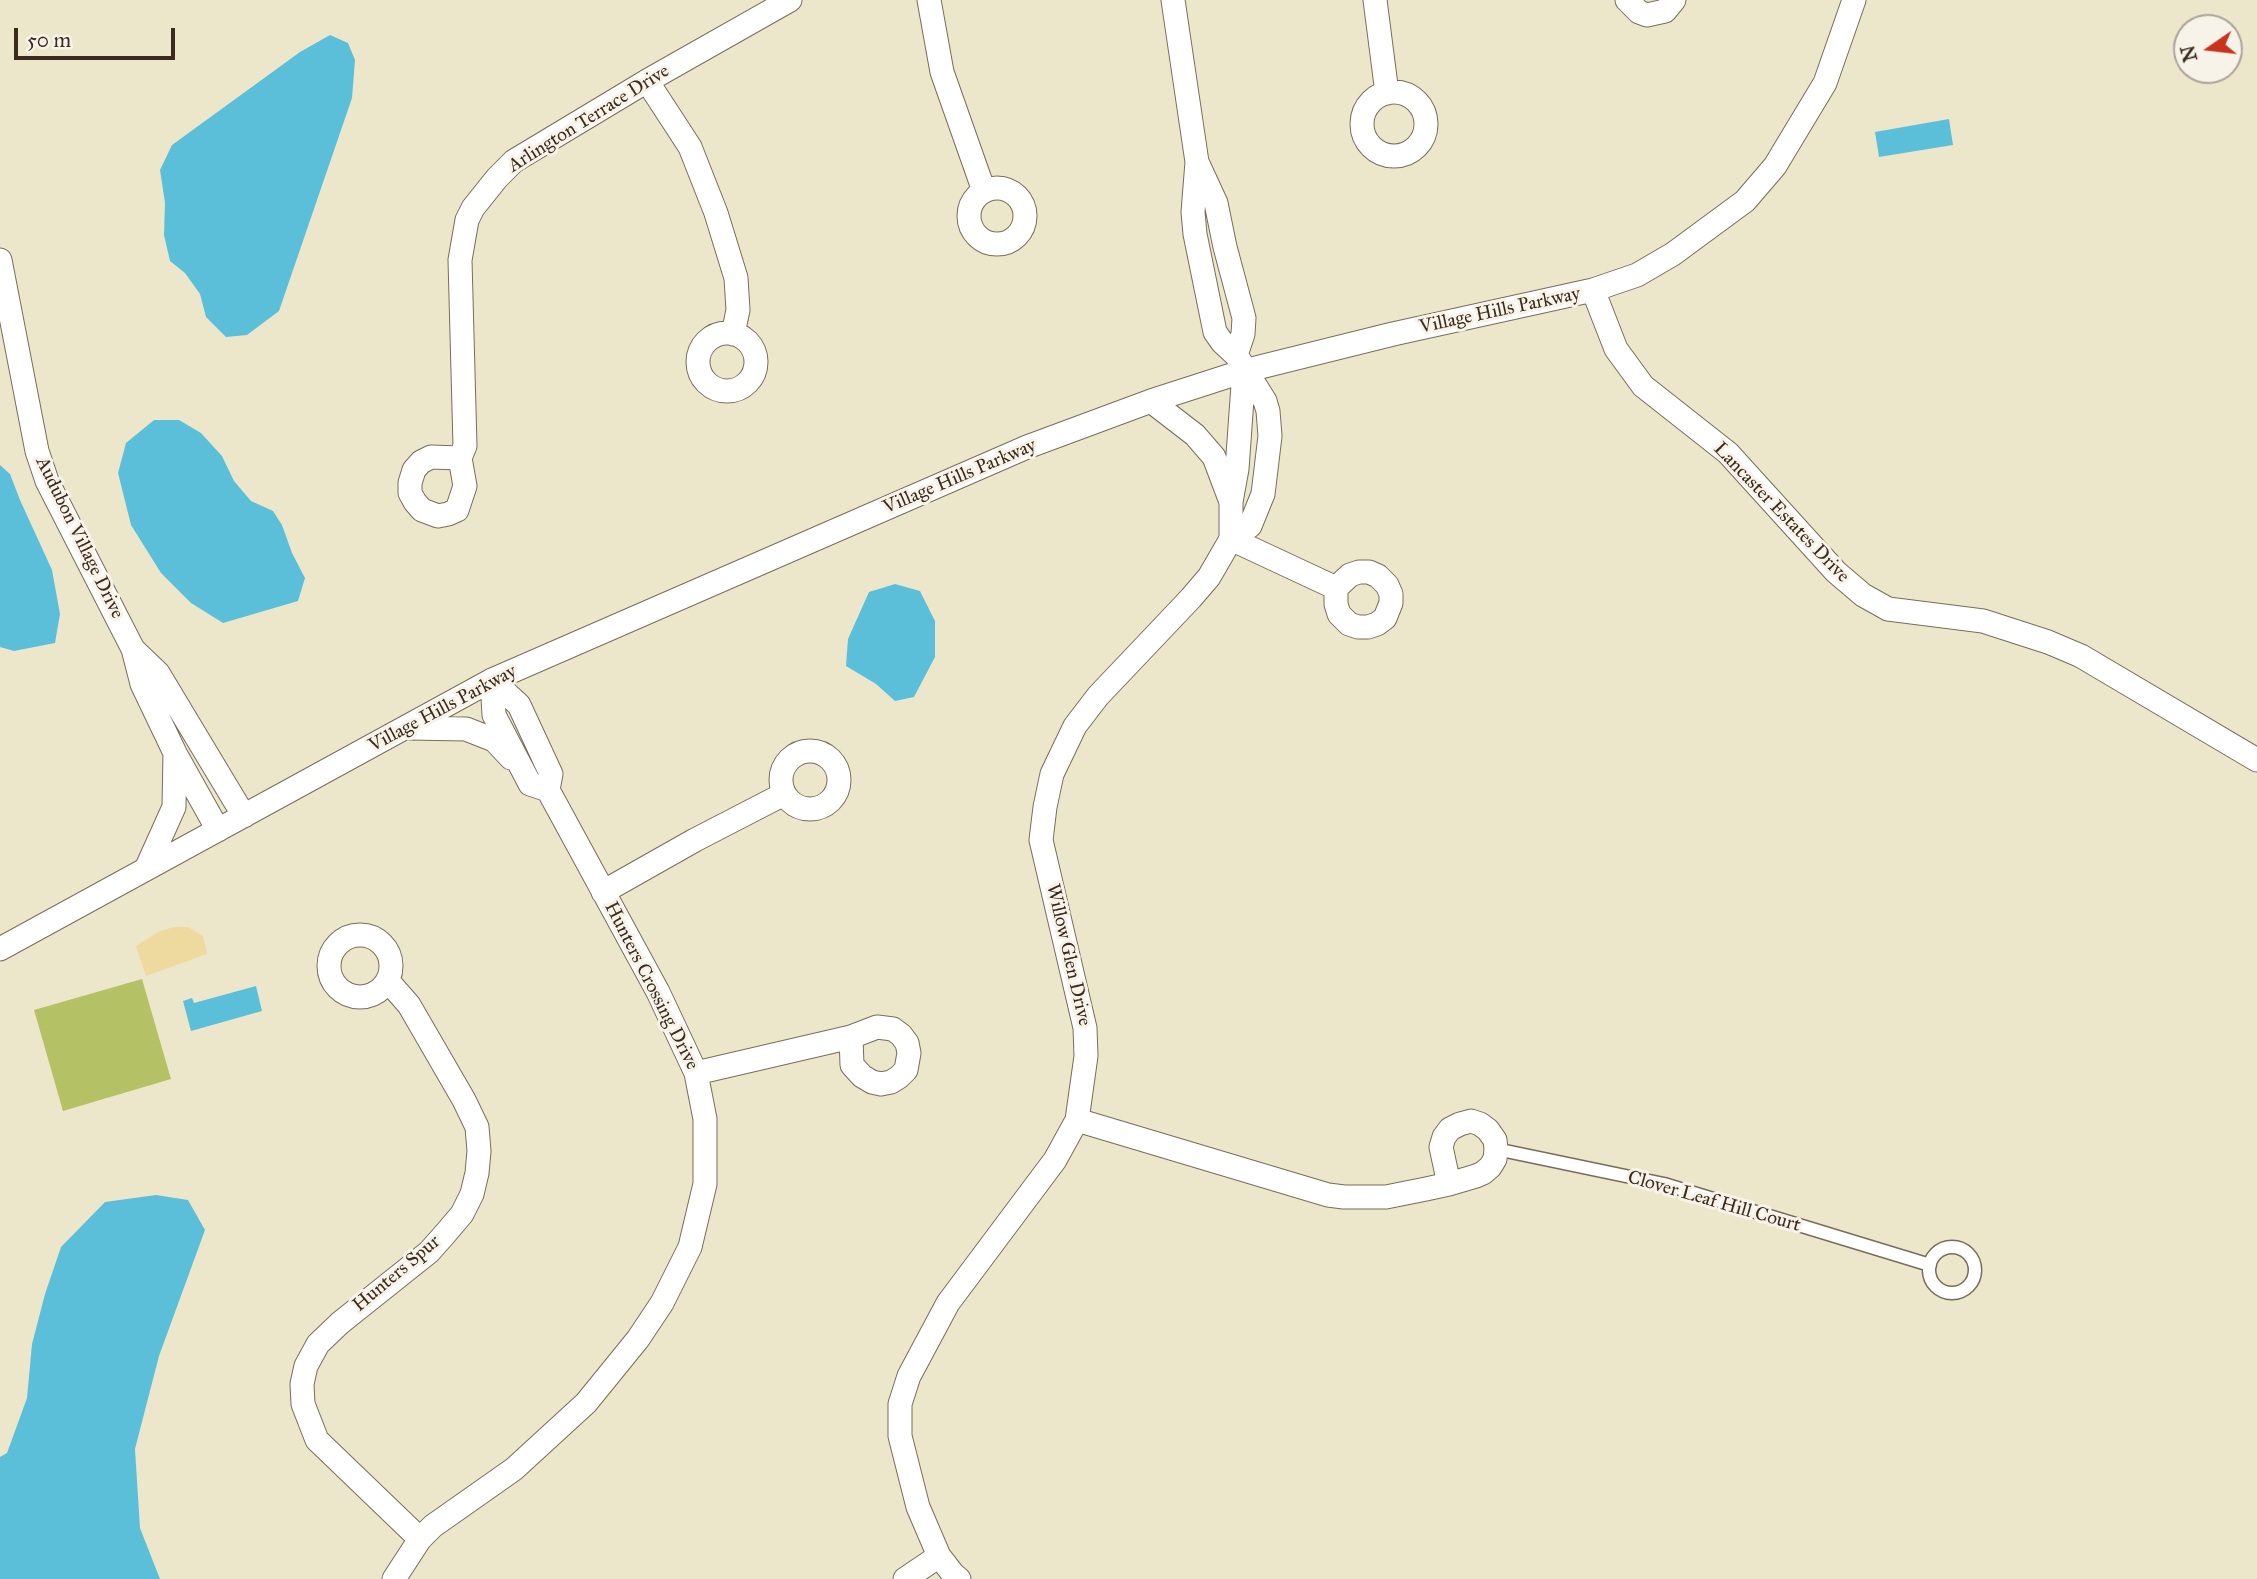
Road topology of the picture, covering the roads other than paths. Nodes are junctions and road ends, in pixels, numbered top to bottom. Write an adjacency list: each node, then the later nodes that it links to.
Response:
1 (790, 0): 8 (street, Arlington Terrace Drive)
2 (929, 0): 11 (street)
3 (1173, 0): 10 (street)
4 (1375, 0): 9 (street)
5 (1627, 0): 6 (street)
6 (1674, 0)
7 (1854, 0): 13 (street, Village Hills Parkway)
8 (647, 81): 14 (street); 17 (street, Arlington Terrace Drive)
9 (1387, 93)
10 (1197, 162): 15 (street); 15 (street, Willow Glen Drive)
11 (984, 191)
12 (0, 260): 21 (street, Audubon Village Drive)
13 (1592, 290): 15 (street, Village Hills Parkway); 25 (street, Lancaster Estates Drive)
14 (733, 334)
15 (1240, 363): 16 (street, Village Hills Parkway); 18 (street); 19 (street, Willow Glen Drive)
16 (1151, 401): 18 (street); 22 (street, Village Hills Parkway)
17 (460, 458)
18 (1231, 502): 19 (street)
19 (1231, 539): 20 (street); 37 (street, Willow Glen Drive)
20 (1336, 588)
21 (132, 649): 24 (street, Audubon Village Drive); 29 (street, Audubon Village Drive)
22 (492, 680): 23 (street, Village Hills Parkway); 26 (street, Hunters Crossing Drive); 27 (street, Hunters Crossing Drive)
23 (405, 728): 26 (street, Hunters Crossing Drive); 29 (street, Village Hills Parkway)
24 (175, 753): 30 (street, Audubon Village Drive); 31 (street, Audubon Village Drive)
25 (2257, 760)
26 (523, 770): 27 (street, Hunters Crossing Drive)
27 (548, 790): 32 (street, Hunters Crossing Drive)
28 (783, 794): 32 (street)
29 (244, 816): 30 (street, Village Hills Parkway)
30 (218, 830): 31 (street, Village Hills Parkway)
31 (147, 867): 33 (street, Village Hills Parkway)
32 (603, 892): 36 (street, Hunters Crossing Drive)
33 (0, 949)
34 (388, 981): 41 (street, Hunters Spur)
35 (860, 1034): 36 (street)
36 (696, 1073): 41 (street, Hunters Crossing Drive)
37 (1077, 1120): 39 (street); 42 (street, Willow Glen Drive)
38 (1496, 1149): 39 (street); 39 (street); 40 (lane, Clover Leaf Hill Court)
39 (1449, 1184)
40 (1930, 1265)
41 (420, 1539): 43 (street, Hunters Crossing Drive)
42 (939, 1556): 44 (street); 45 (street, Willow Glen Drive)
43 (394, 1579)
44 (905, 1579)
45 (959, 1579)

